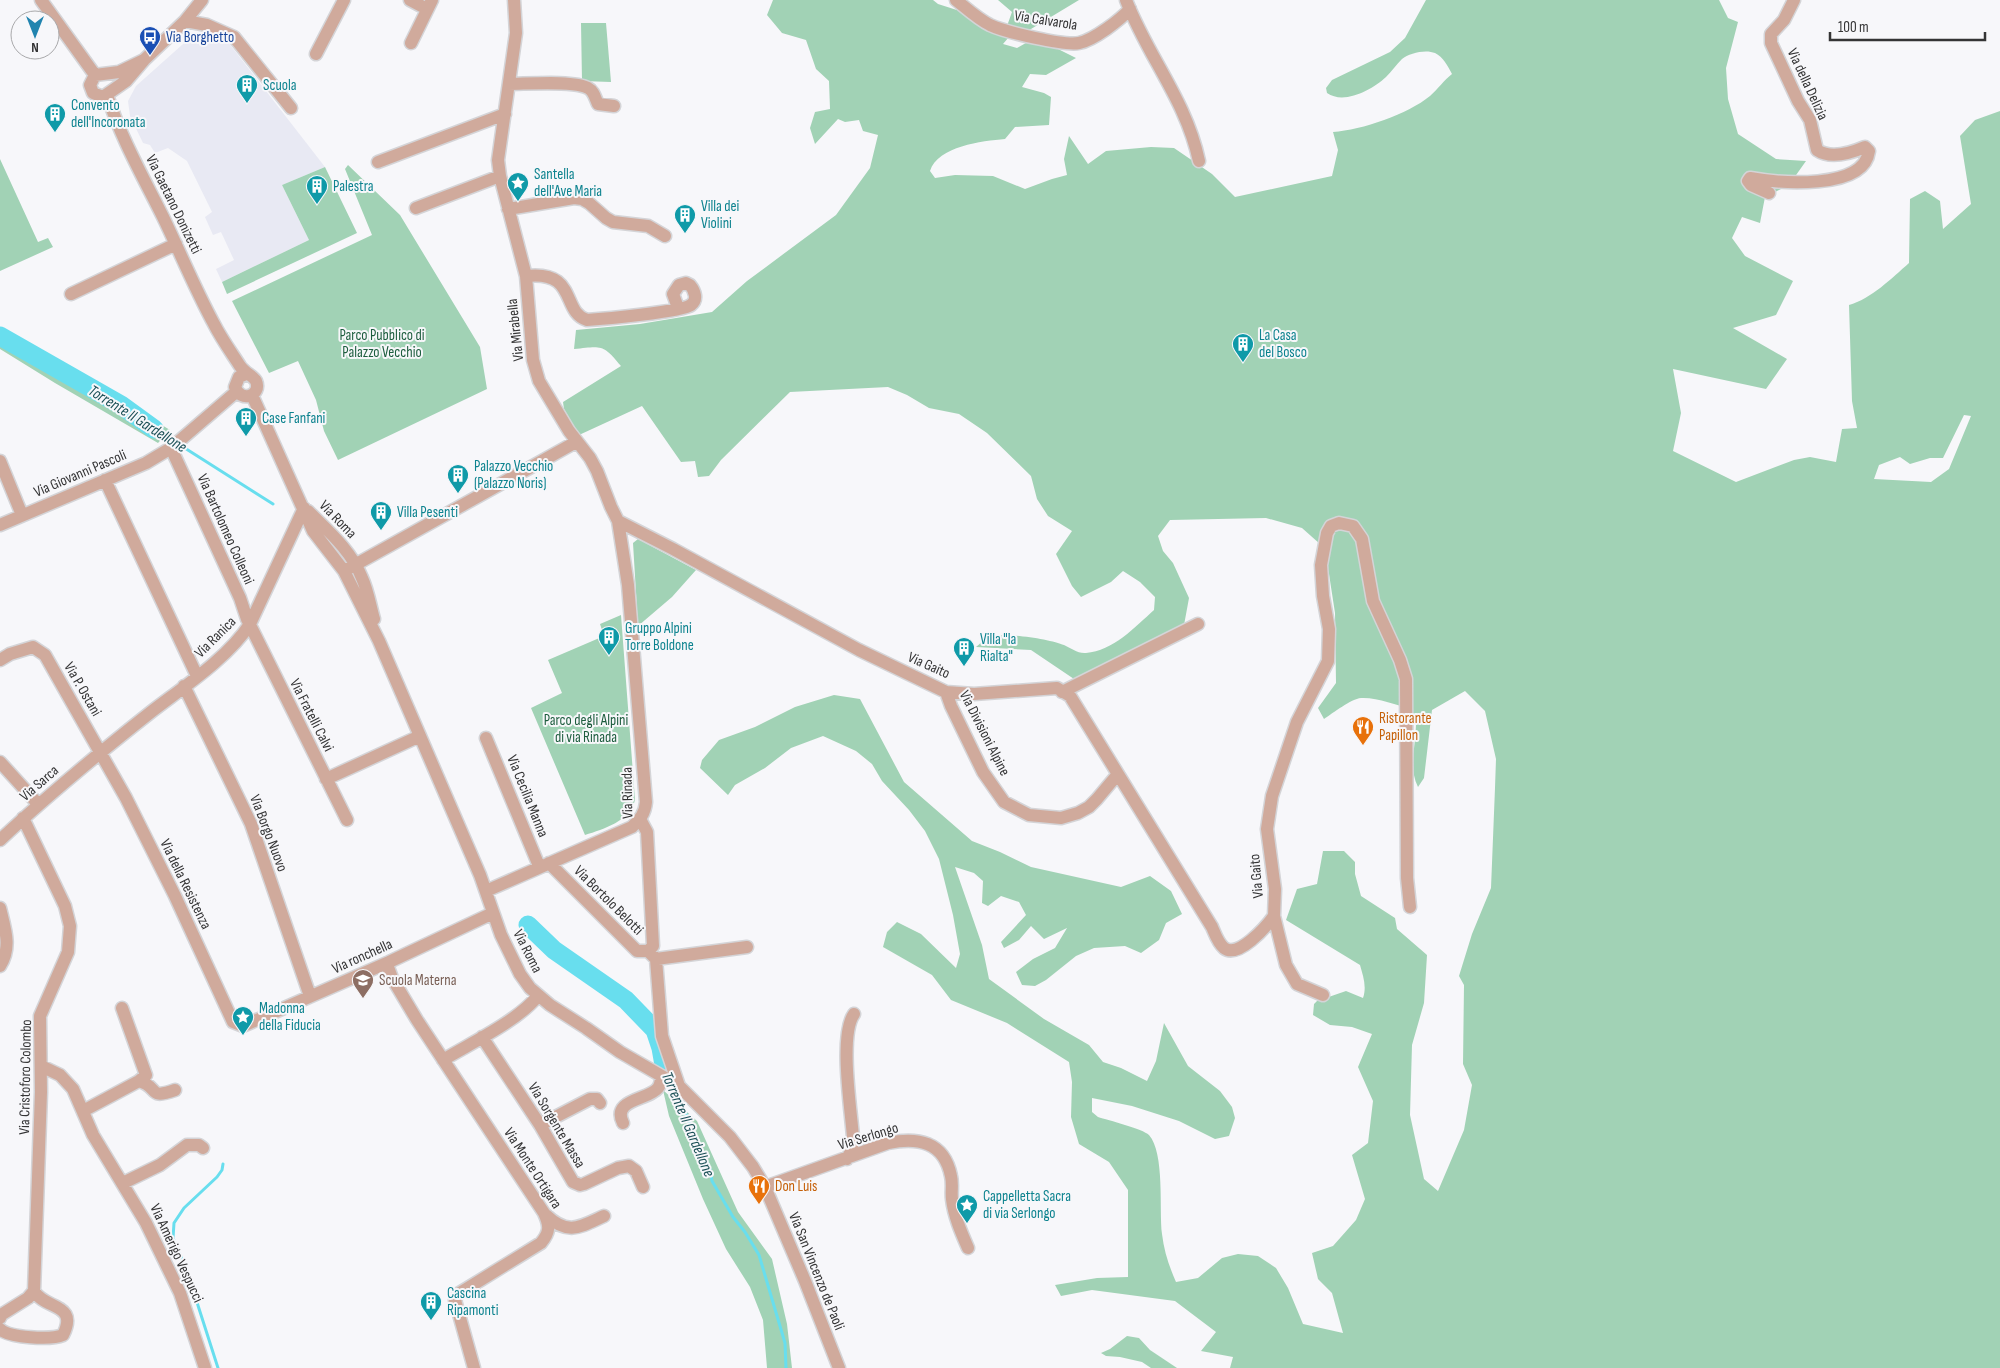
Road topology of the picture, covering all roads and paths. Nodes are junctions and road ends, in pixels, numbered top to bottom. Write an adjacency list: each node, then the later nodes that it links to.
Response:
1 (41, 0): 14 (street, Via Gaetano Donizetti)
2 (202, 0): 10 (street)
3 (344, 0): 12 (street)
4 (410, 0): 8 (street)
5 (514, 0): 15 (street, Via Mirabella)
6 (956, 0): 9 (street, Via Calvarola)
7 (1794, 0): 23 (street, Via della Delizia)
8 (430, 4): 11 (street)
9 (1128, 5): 20 (street, Via Calvarola)
10 (185, 21): 13 (street); 18 (street)
11 (411, 43)
12 (316, 54)
13 (144, 60): 14 (street); 16 (street)
14 (100, 75): 16 (street, Via Gaetano Donizetti); 16 (street, Via Gaetano Donizetti)
15 (509, 84): 17 (street); 19 (street, Via Mirabella)
16 (110, 93): 27 (street, Via Gaetano Donizetti)
17 (614, 106)
18 (291, 108)
19 (506, 114): 21 (street); 22 (street, Via Mirabella)
20 (1200, 161)
21 (378, 162)
22 (500, 176): 24 (street); 25 (street, Via Mirabella)
23 (1769, 193)
24 (416, 208)
25 (508, 209): 26 (street); 28 (street, Via Mirabella)
26 (664, 236)
27 (176, 244): 29 (street); 31 (street, Via Gaetano Donizetti)
28 (526, 276): 30 (street); 33 (street, Via Mirabella)
29 (71, 294)
30 (681, 308)
31 (240, 382): 32 (street); 32 (street, Via Gaetano Donizetti); 34 (street, Via Giovanni Pascoli)
32 (252, 394): 37 (street, Via Gaetano Donizetti)
33 (576, 442): 39 (street, Via Mirabella); 41 (street)
34 (171, 448): 36 (street, Via Giovanni Pascoli); 43 (street, Via Bartolomeo Colleoni)
35 (0, 460): 38 (street)
36 (105, 480): 38 (street, Via Giovanni Pascoli); 47 (street)
37 (304, 508): 41 (street, Via Roma); 42 (street, Via Roma); 43 (street, Via Ranica)
38 (22, 515): 40 (street, Via Giovanni Pascoli)
39 (618, 522): 49 (street, Via Gaito); 59 (street, Via Rinada)
40 (0, 524)
41 (355, 564): 42 (street); 45 (street, Via Roma)
42 (344, 571): 45 (street, Via Roma)
43 (250, 624): 47 (street, Via Ranica); 56 (street, Via Fratelli Calvi)
44 (1198, 624): 50 (street)
45 (379, 641): 51 (street, Via Roma)
46 (0, 660): 53 (street, Via P. Ostani)
47 (197, 676): 48 (street, Via Ranica)
48 (184, 686): 53 (street, Via Ranica); 73 (street, Via Borgo Nuovo)
49 (946, 692): 50 (street, Via Gaito); 55 (street, Via Divisioni Alpine)
50 (1062, 692): 55 (street, Via Gaito)
51 (420, 736): 56 (street); 63 (street, Via Roma)
52 (486, 738): 62 (street, Via Cecilia Manna)
53 (101, 751): 57 (street, Via Sarca); 77 (street, Via della Resistenza)
54 (0, 762): 57 (street)
55 (1118, 774): 67 (street, Via Gaito)
56 (326, 779): 60 (street, Via Fratelli Calvi)
57 (38, 804): 58 (street, Via Sarca)
58 (23, 818): 61 (street, Via Sarca); 80 (street, Via Cristoforo Colombo)
59 (640, 819): 62 (street); 69 (street, Via Rinada)
60 (347, 820)
61 (0, 840)
62 (544, 865): 63 (street); 69 (street, Via Bortolo Belotti)
63 (486, 891): 66 (street, Via Roma)
64 (1410, 907): 67 (street, Via Gaito)
65 (0, 908): 71 (street)
66 (493, 914): 70 (street, Via ronchella); 74 (street, Via Roma)
67 (1274, 916): 72 (street)
68 (747, 947): 69 (street)
69 (652, 955): 83 (street, Via Rinada)
70 (389, 962): 73 (street, Via ronchella); 79 (street, Via Monte Ortigara)
71 (0, 966)
72 (1323, 995)
73 (310, 996): 77 (street, Via ronchella)
74 (538, 996): 78 (street); 81 (street, Via Roma)
75 (122, 1008): 82 (street)
76 (854, 1014): 90 (street)
77 (243, 1026)
78 (482, 1037): 79 (street); 88 (street, Via Sorgente Massa)
79 (443, 1060): 94 (street, Via Monte Ortigara)
80 (41, 1066): 86 (street, Via Amerigo Vespucci); 97 (street, Via Cristoforo Colombo)
81 (662, 1077): 83 (street, Via Roma); 87 (street)
82 (139, 1081): 84 (street); 86 (street)
83 (679, 1086): 92 (street, Via Roma)
84 (176, 1090)
85 (600, 1103): 88 (street)
86 (83, 1111): 91 (street, Via Amerigo Vespucci)
87 (623, 1123)
88 (540, 1125): 93 (street, Via Sorgente Massa)
89 (203, 1148): 91 (street)
90 (847, 1159): 92 (street, Via Serlongo); 96 (street, Via Serlongo)
91 (123, 1183): 100 (street, Via Amerigo Vespucci)
92 (765, 1187): 102 (street, Via San Vincenzo de Paoli)
93 (643, 1188)
94 (544, 1213): 95 (street); 101 (street, Via Monte Ortigara)
95 (604, 1216)
96 (968, 1248)
97 (34, 1291): 98 (street); 99 (street)
98 (0, 1318)
99 (0, 1330)
100 (205, 1368)
101 (474, 1368)
102 (839, 1368)

